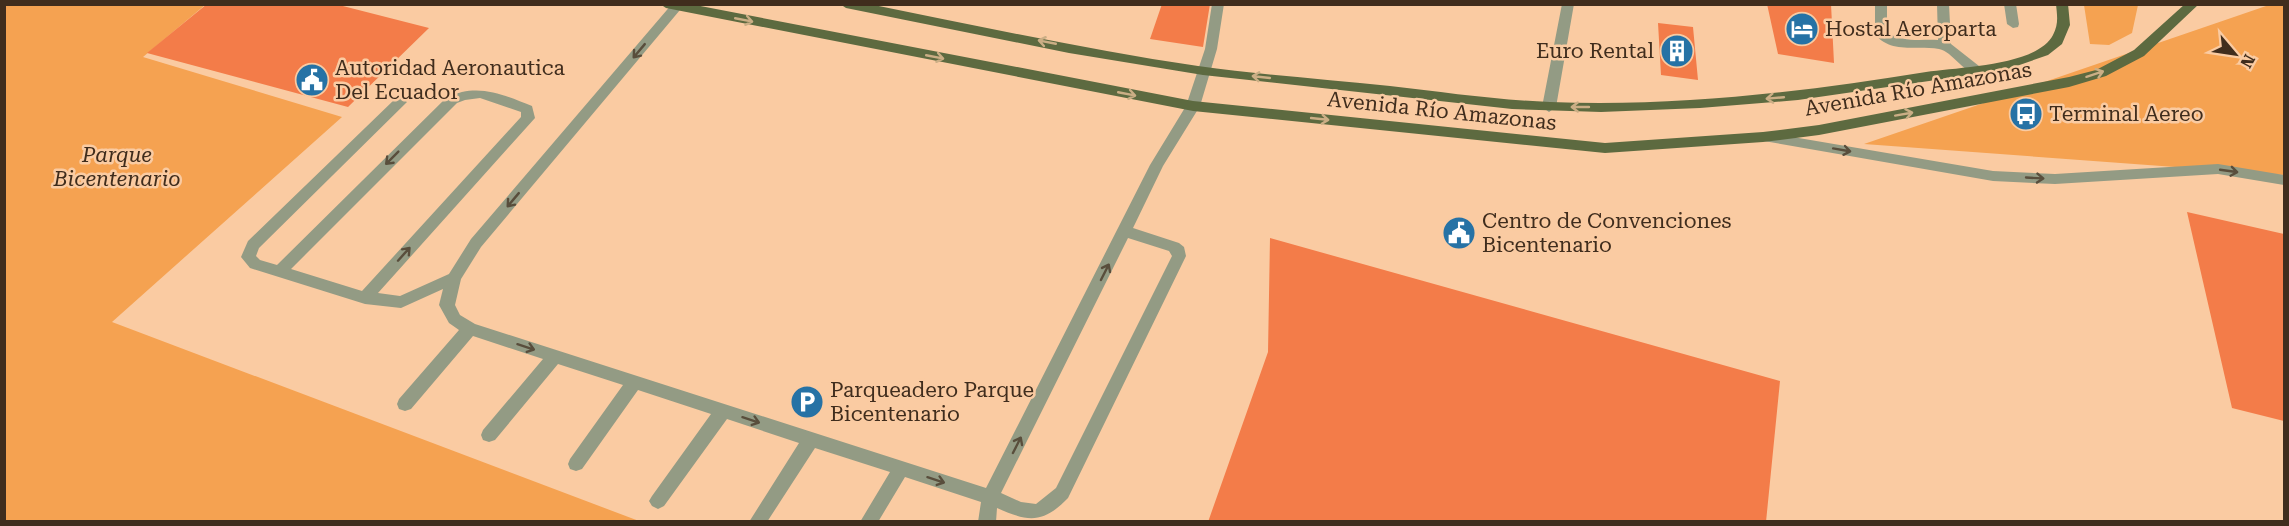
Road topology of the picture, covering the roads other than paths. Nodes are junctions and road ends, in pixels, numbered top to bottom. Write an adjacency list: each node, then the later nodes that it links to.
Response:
1 (846, 4): 13 (main road, Avenida Río Amazonas, one-way to 1)
2 (1218, 4): 13 (street)
3 (1568, 4): 16 (street)
4 (1881, 4): 11 (street)
5 (1943, 4): 11 (street)
6 (2010, 4): 10 (street)
7 (2062, 4): 12 (main road, Avenida Río Amazonas)
8 (2193, 4): 17 (main road, Avenida Río Amazonas, one-way to 8)
9 (674, 5): 15 (main road, Avenida Río Amazonas, one-way to 15); 21 (street, one-way to 21)
10 (2013, 24)
11 (1945, 46): 12 (street)
12 (1974, 69): 16 (main road, Avenida Río Amazonas, one-way to 16)
13 (1203, 71): 15 (street); 16 (main road, Avenida Río Amazonas, one-way to 13)
14 (400, 102): 20 (street)
15 (1193, 106): 17 (main road, Avenida Río Amazonas, one-way to 17); 19 (street)
16 (1550, 107)
17 (1764, 137): 18 (street, one-way to 18)
18 (2284, 180)
19 (1125, 231): 32 (street, one-way to 19); 32 (street)
20 (279, 272): 22 (street); 22 (street, one-way to 20)
21 (454, 278): 22 (street); 23 (street)
22 (365, 298)
23 (470, 329): 24 (street, one-way to 24); 26 (street)
24 (555, 356): 25 (street); 28 (street)
25 (635, 382): 27 (street); 30 (street)
26 (405, 404)
27 (723, 411): 29 (street, one-way to 29); 33 (street)
28 (489, 435)
29 (811, 440): 31 (street); 34 (street)
30 (576, 464)
31 (901, 469): 32 (street, one-way to 32); 35 (street)
32 (990, 498): 36 (street)
33 (658, 501)
34 (757, 522)
35 (868, 522)
36 (987, 522)

